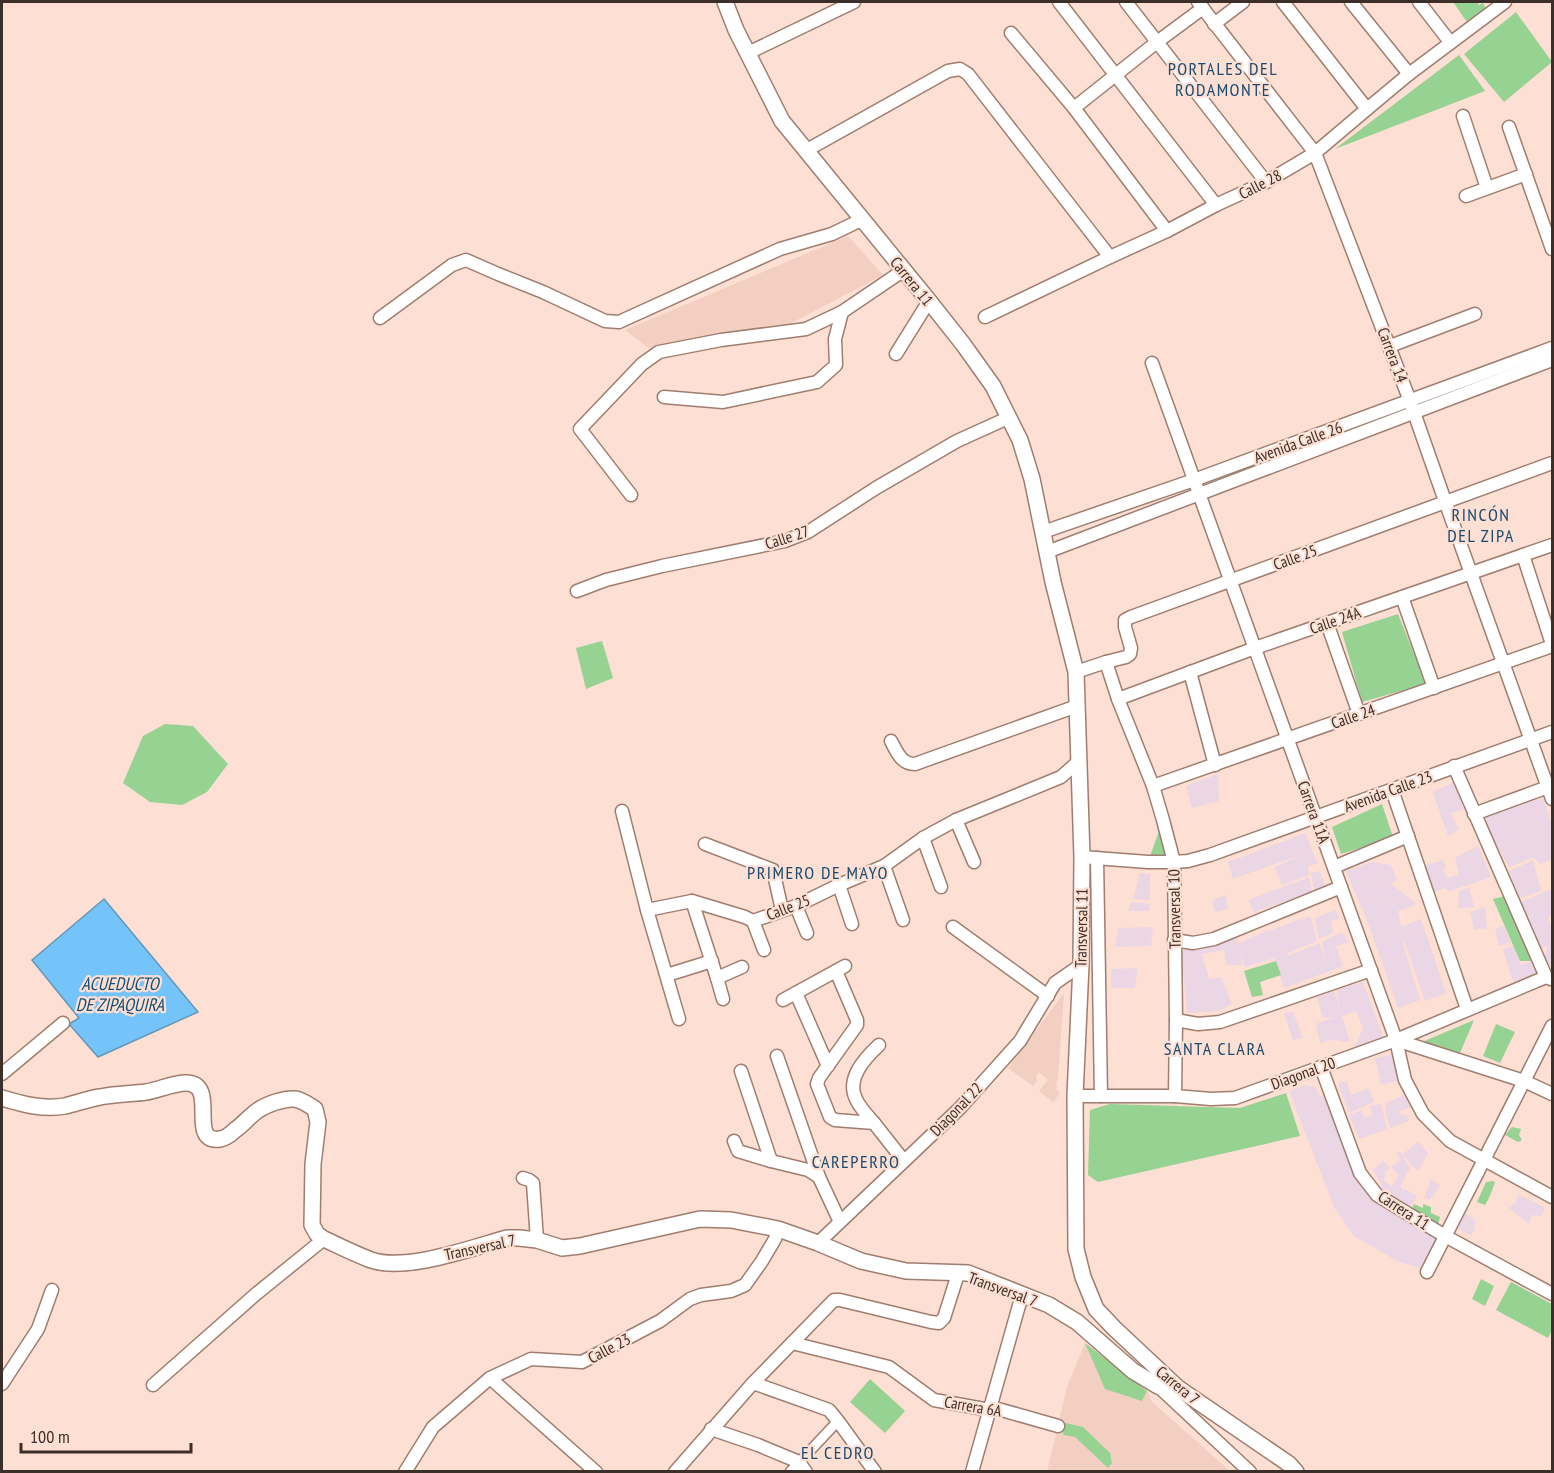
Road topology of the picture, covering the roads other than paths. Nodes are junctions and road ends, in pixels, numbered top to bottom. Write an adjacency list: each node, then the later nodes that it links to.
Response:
1 (725, 2): 15 (street, Carrera 11)
2 (1059, 2): 17 (street)
3 (1126, 2): 13 (street)
4 (1243, 2): 11 (street)
5 (1283, 2): 19 (street)
6 (1351, 2): 16 (street)
7 (1419, 2): 14 (street)
8 (1505, 2): 14 (street, Calle 28)
9 (847, 3): 15 (street)
10 (1201, 5): 11 (street, Carrera 14); 13 (street)
11 (1214, 24): 23 (street, Carrera 14)
12 (1011, 33): 18 (street)
13 (1157, 42): 17 (street); 25 (street)
14 (1450, 42): 16 (street, Calle 28)
15 (748, 53): 22 (street, Carrera 11)
16 (1409, 74): 19 (street, Calle 28)
17 (1116, 75): 18 (street); 28 (street)
18 (1074, 108): 30 (street)
19 (1367, 109): 23 (street, Calle 28)
20 (1463, 116): 26 (street)
21 (1509, 128): 24 (street)
22 (807, 150): 29 (street, Carrera 11); 32 (street)
23 (1315, 153): 25 (street, Calle 28); 39 (street, Carrera 14)
24 (1526, 174): 26 (street); 31 (street)
25 (1266, 182): 28 (street, Calle 28)
26 (1487, 188): 27 (street)
27 (1466, 196)
28 (1216, 205): 30 (street, Calle 28)
29 (862, 219): 33 (street, Carrera 11); 38 (street)
30 (1167, 231): 32 (street, Calle 28)
31 (1552, 249)
32 (1110, 256): 37 (street, Calle 28)
33 (904, 270): 34 (street, Carrera 11); 35 (street)
34 (929, 301): 41 (street); 46 (street, Carrera 11)
35 (842, 312): 44 (street); 50 (street)
36 (1475, 314): 39 (street)
37 (985, 317)
38 (380, 318)
39 (1389, 346): 45 (street, Carrera 14)
40 (1552, 348): 45 (street, Avenida Calle 26)
41 (896, 354)
42 (1552, 360): 45 (street, Avenida Calle 26)
43 (1152, 363): 48 (street, Carrera 11A)
44 (664, 397)
45 (1413, 407): 48 (street, Avenida Calle 26); 49 (street, Avenida Calle 26); 51 (street, Carrera 14)
46 (1010, 417): 52 (street, Carrera 11); 59 (street, Calle 27)
47 (1552, 463): 51 (street, Calle 25)
48 (1194, 480): 49 (street, Carrera 11A); 52 (street, Avenida Calle 26)
49 (1199, 493): 54 (street, Avenida Calle 26); 57 (street, Carrera 11A)
50 (632, 495)
51 (1445, 501): 56 (street, Carrera 14); 57 (street, Calle 25)
52 (1043, 532): 54 (street, Carrera 11)
53 (1552, 545): 55 (street, Calle 24A)
54 (1047, 552): 58 (street, Carrera 11)
55 (1523, 555): 56 (street, Calle 24A); 62 (street)
56 (1471, 573): 60 (street, Calle 24A); 65 (street, Carrera 14)
57 (1230, 581): 63 (street, Carrera 11A); 64 (street, Calle 25)
58 (1053, 582): 66 (street, Transversal 11)
59 (577, 591)
60 (1402, 597): 61 (street, Calle 24A); 68 (street)
61 (1328, 623): 63 (street, Calle 24A); 71 (street)
62 (1552, 645): 65 (street, Calle 24)
63 (1255, 648): 67 (street, Calle 24A); 73 (street, Carrera 11A)
64 (1106, 662): 66 (street, Calle 25); 69 (street, Transversal 10)
65 (1504, 664): 68 (street, Calle 24); 74 (street, Carrera 14)
66 (1076, 672): 70 (street, Transversal 11)
67 (1190, 672): 69 (street, Calle 24A); 77 (street)
68 (1434, 688): 71 (street, Calle 24)
69 (1118, 699): 79 (street, Transversal 10)
70 (1077, 706): 75 (street); 76 (street, Transversal 11)
71 (1359, 714): 73 (street, Calle 24)
72 (1552, 732): 74 (street, Avenida Calle 23)
73 (1287, 739): 77 (street, Calle 24); 85 (street, Carrera 11A)
74 (1531, 739): 78 (street, Avenida Calle 23); 80 (street, Carrera 14)
75 (891, 741)
76 (1079, 761): 86 (street, Calle 25); 90 (street, Transversal 11)
77 (1215, 765): 79 (street, Calle 24)
78 (1454, 766): 81 (street, Avenida Calle 23); 84 (street)
79 (1153, 786): 92 (street, Transversal 10)
80 (1548, 787): 82 (street, Carrera 14); 84 (street)
81 (1392, 790): 85 (street, Avenida Calle 23); 87 (street)
82 (1552, 799)
83 (622, 811): 100 (street)
84 (1474, 814): 115 (street)
85 (1316, 817): 92 (street, Avenida Calle 23); 94 (street, Carrera 11A)
86 (956, 820): 88 (street, Calle 25); 91 (street)
87 (1408, 837): 94 (street); 120 (street)
88 (923, 838): 93 (street, Calle 25); 96 (street)
89 (705, 843): 101 (street)
90 (1089, 857): 92 (street, Avenida Calle 23); 110 (street, Transversal 11); 135 (street)
91 (974, 862)
92 (1174, 862): 107 (street, Transversal 10)
93 (884, 866): 95 (street, Calle 25); 102 (street)
94 (1334, 867): 97 (street, Carrera 11A)
95 (839, 885): 99 (street, Calle 25); 104 (street)
96 (941, 887)
97 (1341, 887): 107 (street); 112 (street, Carrera 11A)
98 (692, 901): 100 (street, Calle 25); 103 (street, Calle 25); 109 (street)
99 (796, 906): 101 (street, Calle 25); 106 (street)
100 (647, 910): 113 (street)
101 (782, 910): 103 (street, Calle 25)
102 (903, 920)
103 (753, 921): 108 (street)
104 (852, 924)
105 (953, 927): 117 (street)
106 (807, 933)
107 (1174, 940): 122 (street, Transversal 10)
108 (764, 950)
109 (712, 962): 113 (street); 114 (street)
110 (1081, 965): 117 (street, Diagonal 22); 134 (street, Transversal 11)
111 (742, 967): 114 (street)
112 (1371, 970): 122 (street); 125 (street, Carrera 11A)
113 (666, 975): 121 (street)
114 (717, 978): 118 (street)
115 (1549, 979): 120 (street, Diagonal 20)
116 (796, 993): 119 (street); 128 (street); 128 (street)
117 (1048, 996): 144 (street, Diagonal 22)
118 (723, 999)
119 (783, 1000)
120 (1467, 1010): 125 (street, Diagonal 20)
121 (679, 1019)
122 (1176, 1020): 136 (street, Transversal 10)
123 (63, 1023): 131 (street)
124 (1552, 1026): 132 (street)
125 (1396, 1040): 129 (street, Diagonal 20); 132 (street); 142 (street, Carrera 11A)
126 (879, 1046): 140 (street)
127 (777, 1056): 145 (street)
128 (828, 1066): 140 (street)
129 (1321, 1067): 136 (street, Diagonal 20); 150 (street, Carrera 11)
130 (741, 1071): 143 (street)
131 (2, 1074)
132 (1524, 1081): 133 (street); 142 (street)
133 (1552, 1094)
134 (1075, 1096): 135 (street, Diagonal 20); 156 (street, Transversal 11)
135 (1101, 1096): 136 (street, Diagonal 20)
136 (1175, 1096)
137 (2, 1098): 138 (street)
138 (18, 1103): 139 (street); 151 (street)
139 (2, 1107)
140 (874, 1123): 144 (street)
141 (734, 1141): 143 (street)
142 (1484, 1160): 147 (street, Carrera 11A); 150 (street)
143 (771, 1161): 145 (street)
144 (904, 1161): 148 (street, Diagonal 22)
145 (819, 1177): 148 (street)
146 (523, 1178): 152 (street)
147 (1552, 1197)
148 (840, 1222): 153 (street, Diagonal 22)
149 (778, 1228): 152 (street, Transversal 7); 153 (street, Transversal 7); 161 (street, Calle 23)
150 (1445, 1236): 154 (street); 158 (street, Carrera 11)
151 (324, 1239): 152 (street, Transversal 7); 164 (street)
152 (537, 1240)
153 (818, 1243): 155 (street, Transversal 7)
154 (1427, 1272)
155 (958, 1274): 159 (street, Transversal 7); 160 (street)
156 (1083, 1277): 166 (street, Carrera 7)
157 (52, 1290): 163 (street)
158 (1552, 1294)
159 (1022, 1296): 165 (street, Transversal 7); 167 (street)
160 (792, 1343): 162 (street); 167 (street, Carrera 6A)
161 (490, 1377): 172 (street, Calle 23); 173 (street)
162 (753, 1383): 168 (street); 170 (street)
163 (2, 1384)
164 (153, 1385)
165 (1158, 1386): 166 (street, Transversal 7); 177 (street)
166 (1178, 1388): 178 (street, Carrera 7)
167 (990, 1410): 169 (street, Carrera 6A); 176 (street)
168 (838, 1420): 171 (street); 175 (street)
169 (1058, 1426)
170 (711, 1429): 171 (street); 174 (street)
171 (798, 1468)
172 (405, 1472)
173 (596, 1472)
174 (675, 1472)
175 (875, 1472)
176 (972, 1472)
177 (1250, 1472)
178 (1296, 1472)

